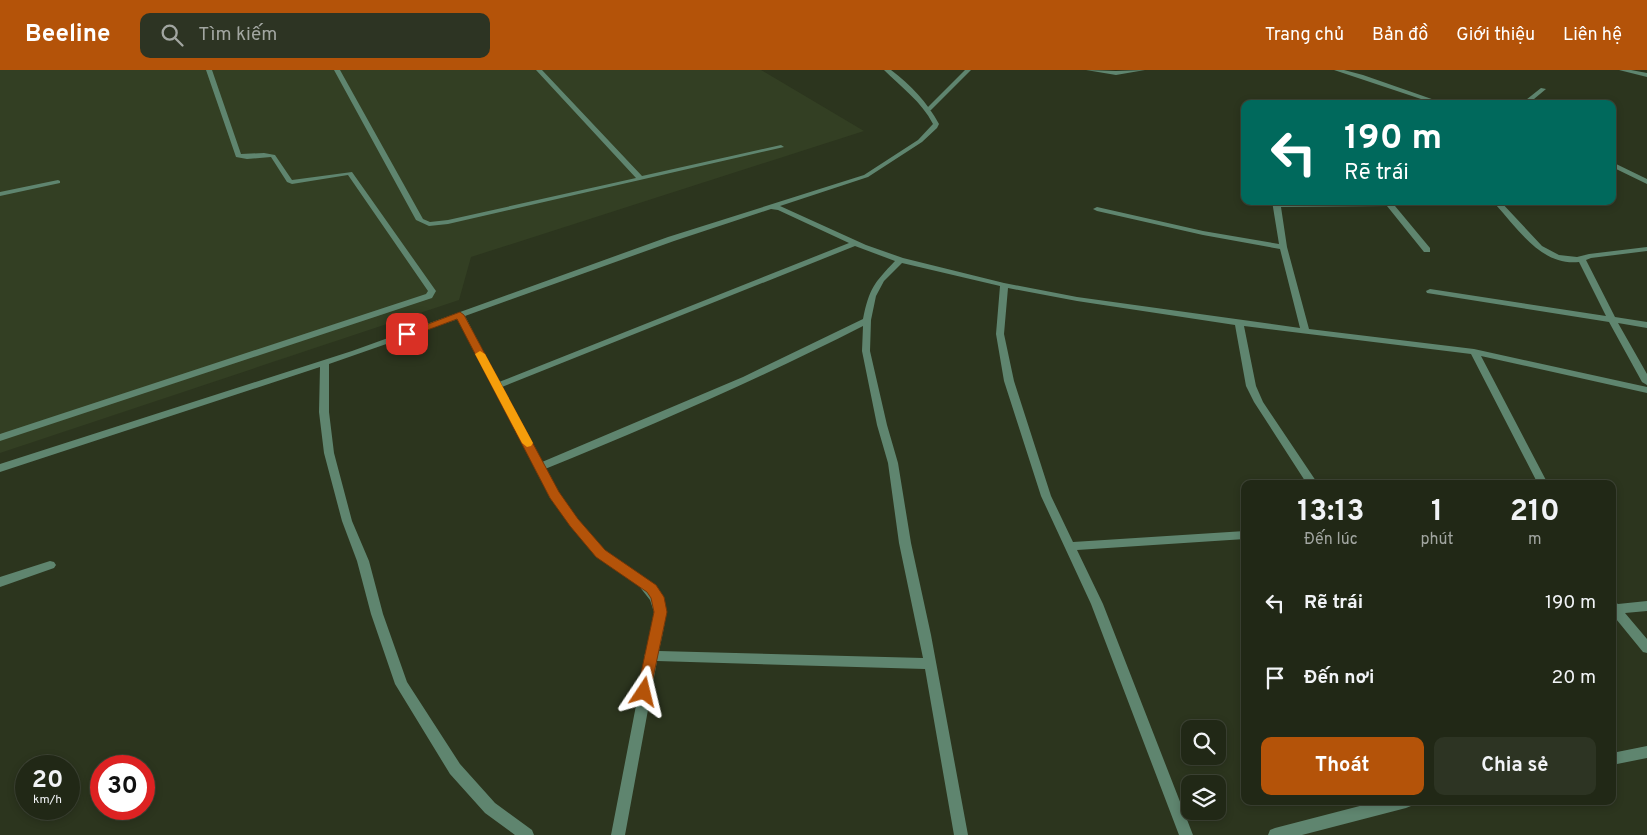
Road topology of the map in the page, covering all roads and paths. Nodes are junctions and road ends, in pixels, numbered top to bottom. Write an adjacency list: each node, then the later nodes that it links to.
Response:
1 (209, 70): 45 (street)
2 (337, 70): 17 (street)
3 (539, 70): 17 (street)
4 (886, 70): 14 (street)
5 (968, 70): 14 (street)
6 (1089, 70): 7 (street)
7 (1142, 70)
8 (1337, 70): 12 (street)
9 (1622, 70): 10 (street)
10 (1647, 75)
11 (1544, 89): 13 (street)
12 (1431, 100)
13 (1529, 100)
14 (929, 109): 24 (street)
15 (781, 147): 17 (street)
16 (1616, 166): 19 (street)
17 (640, 178)
18 (58, 182): 20 (street)
19 (1647, 182)
20 (0, 194)
21 (1276, 205): 27 (street)
22 (1391, 205): 29 (street)
23 (1500, 205): 31 (street)
24 (771, 206): 26 (street); 34 (street)
25 (1097, 209): 27 (street)
26 (856, 243): 30 (street); 43 (street)
27 (1284, 247): 39 (street)
28 (1647, 249): 31 (street)
29 (1427, 250)
30 (900, 260): 32 (street); 35 (street)
31 (1582, 260): 36 (street)
32 (1004, 285): 37 (street); 51 (street)
33 (1430, 291): 36 (street)
34 (460, 315): 41 (street); 43 (street)
35 (867, 320): 46 (street); 59 (street)
36 (1612, 320): 38 (street); 42 (street)
37 (1239, 323): 39 (street); 48 (street)
38 (1647, 325)
39 (1305, 331): 40 (street)
40 (1474, 352): 44 (street); 49 (street)
41 (325, 363): 47 (street); 64 (street)
42 (1647, 382)
43 (497, 386): 46 (street)
44 (1647, 390)
45 (0, 438)
46 (540, 467): 58 (street)
47 (0, 468)
48 (1309, 480)
49 (1541, 480)
50 (1241, 535): 51 (street)
51 (1071, 546): 67 (street)
52 (50, 565): 53 (street)
53 (0, 582)
54 (1647, 606): 55 (street)
55 (1616, 607)
56 (1616, 609): 57 (street)
57 (1647, 648)
58 (650, 656): 59 (street); 65 (street)
59 (930, 664): 66 (street)
60 (1647, 752): 61 (street)
61 (1616, 758)
62 (1391, 805): 63 (street)
63 (1285, 834)
64 (527, 835)
65 (618, 835)
66 (961, 835)
67 (1186, 835)

